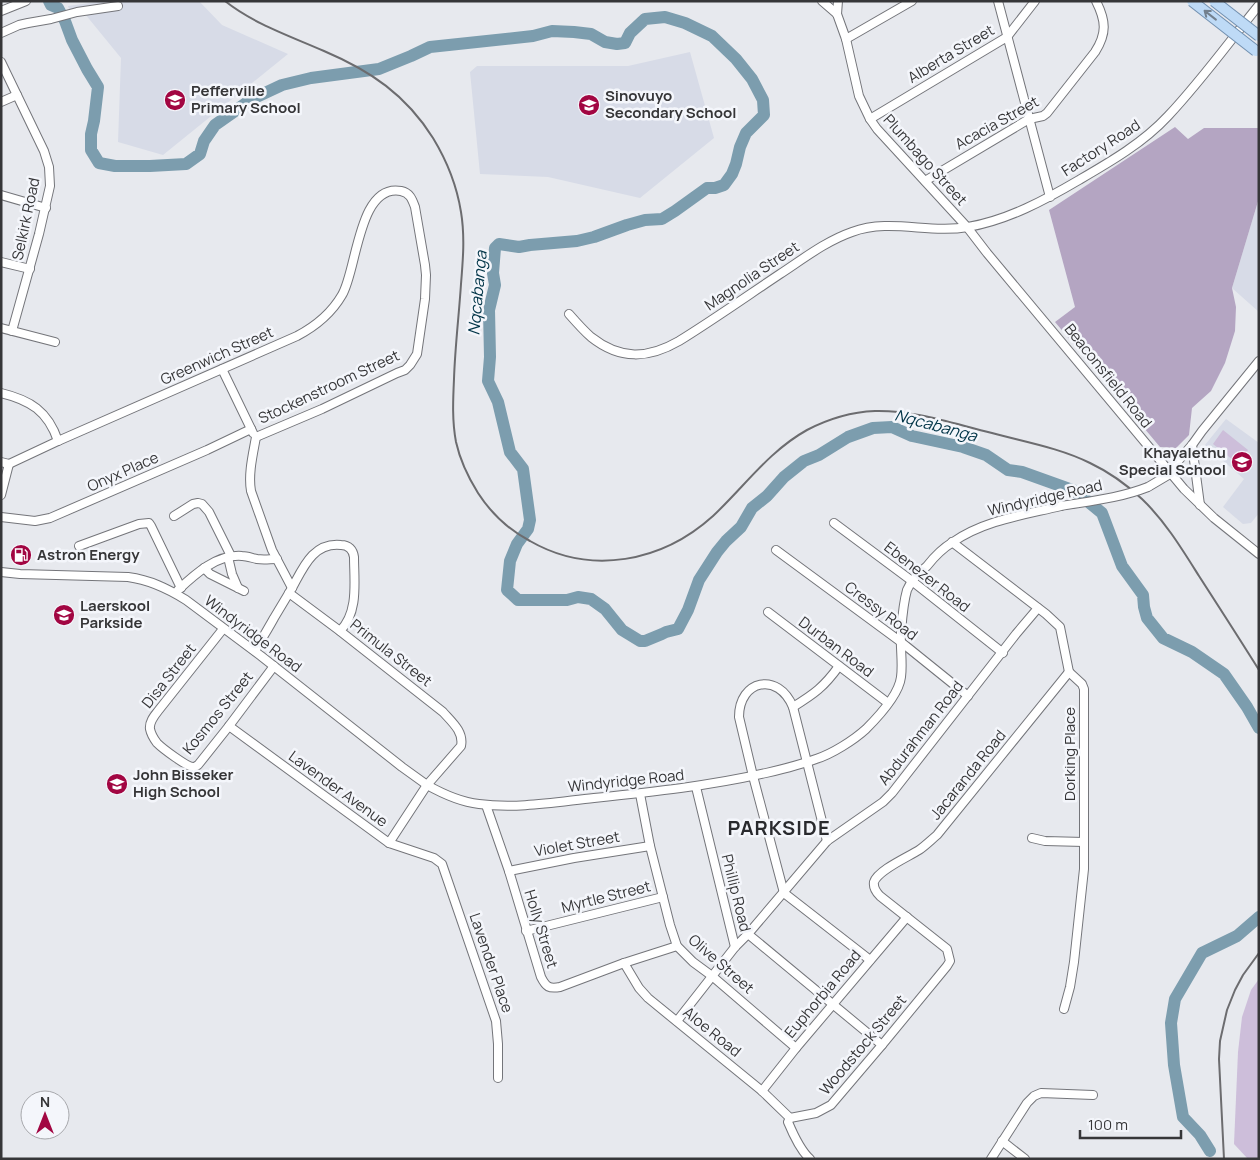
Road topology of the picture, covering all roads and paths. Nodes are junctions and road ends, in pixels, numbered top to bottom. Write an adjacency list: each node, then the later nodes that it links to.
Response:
1 (26, 1): 12 (street)
2 (822, 1): 13 (street, Plumbago Street)
3 (838, 1): 13 (street)
4 (912, 1): 17 (street)
5 (998, 1): 16 (street)
6 (1035, 1): 16 (street, Alberta Street)
7 (1096, 1): 23 (street, Acacia Street)
8 (1192, 1): 18 (main road, one-way to 8, bridge)
9 (1214, 1): 15 (main road, bridge)
10 (1259, 5): 26 (street, Factory Road)
11 (118, 6): 14 (street)
12 (3, 7)
13 (837, 14): 17 (street, Plumbago Street)
14 (1, 33)
15 (1259, 36)
16 (1007, 37): 22 (street, Alberta Street); 23 (street)
17 (846, 39): 22 (street, Plumbago Street)
18 (1256, 51)
19 (1, 62): 20 (street, Selkirk Road)
20 (17, 95): 21 (street); 28 (street, Selkirk Road)
21 (1, 102)
22 (870, 119): 24 (street, Plumbago Street)
23 (1029, 119): 24 (street, Acacia Street); 26 (street)
24 (925, 181): 29 (street, Plumbago Street)
25 (1, 195): 28 (street)
26 (1050, 197): 29 (street, Factory Road)
27 (375, 202): 37 (street, Greenwich Street); 40 (street, Stockenstroom Street)
28 (46, 208): 31 (street, Selkirk Road)
29 (967, 227): 32 (street, Magnolia Street); 44 (street, Beaconsfield Road)
30 (1, 262): 31 (street)
31 (30, 269): 34 (street, Selkirk Road)
32 (569, 314)
33 (1, 328): 34 (street)
34 (12, 331): 35 (street)
35 (55, 342)
36 (1259, 361): 42 (street)
37 (222, 368): 39 (street); 41 (street, Greenwich Street)
38 (1, 393): 41 (street)
39 (251, 429): 40 (street); 48 (street, Onyx Place)
40 (256, 436): 55 (street)
41 (58, 441): 43 (street, Greenwich Street)
42 (1192, 445): 44 (street); 46 (street)
43 (5, 463): 45 (street)
44 (1170, 474): 46 (street, Beaconsfield Road); 50 (street, Windyridge Road, bridge)
45 (1, 495)
46 (1200, 505): 53 (street, Beaconsfield Road)
47 (174, 516): 54 (street)
48 (1, 517)
49 (834, 523): 58 (street, Ebenezer Road)
50 (952, 542): 58 (street, Windyridge Road); 61 (street)
51 (79, 546): 59 (street)
52 (776, 550): 65 (street, Cressy Road)
53 (1259, 554)
54 (230, 557): 55 (street); 56 (street); 56 (street)
55 (277, 559): 60 (street)
56 (204, 568): 59 (street)
57 (1, 572): 59 (street, Windyridge Road)
58 (912, 581): 65 (street, Windyridge Road); 67 (street, Ebenezer Road)
59 (178, 590): 63 (street, Windyridge Road)
60 (290, 590): 64 (street, Primula Street); 64 (street); 66 (street)
61 (1038, 608): 67 (street, Abdurahman Road); 70 (street)
62 (768, 612): 69 (street, Durban Road)
63 (223, 629): 66 (street, Windyridge Road); 75 (street, Disa Street)
64 (340, 631): 78 (street, Primula Street)
65 (901, 642): 71 (street, Cressy Road); 72 (street, Windyridge Road)
66 (255, 652): 68 (street, Windyridge Road)
67 (1003, 653): 71 (street, Abdurahman Road)
68 (274, 666): 74 (street, Kosmos Street); 78 (street, Windyridge Road)
69 (839, 666): 72 (street, Durban Road); 73 (street)
70 (1069, 672): 84 (street, Dorking Place); 91 (street, Jacaranda Road)
71 (968, 696): 83 (street, Abdurahman Road)
72 (888, 704): 76 (street, Windyridge Road)
73 (793, 707): 76 (street); 77 (street)
74 (229, 726): 75 (street, Kosmos Street); 85 (street, Lavender Avenue)
75 (181, 760)
76 (807, 762): 77 (street, Windyridge Road); 83 (street)
77 (753, 776): 79 (street, Windyridge Road); 89 (street)
78 (427, 785): 81 (street, Windyridge Road); 85 (street)
79 (696, 787): 80 (street, Windyridge Road); 95 (street, Phillip Road)
80 (640, 794): 81 (street, Windyridge Road); 86 (street, Olive Street)
81 (486, 805): 88 (street, Holly Street)
82 (1032, 838): 84 (street)
83 (827, 841): 89 (street, Abdurahman Road)
84 (1084, 842): 100 (street, Dorking Place)
85 (388, 843): 87 (street, Lavender Avenue)
86 (650, 846): 88 (street, Violet Street); 90 (street, Olive Street)
87 (439, 861): 104 (street, Lavender Place)
88 (509, 871): 92 (street, Holly Street)
89 (784, 893): 93 (street, Abdurahman Road); 96 (street)
90 (663, 897): 92 (street, Myrtle Street); 94 (street, Olive Street)
91 (907, 917): 96 (street, Euphorbia Road); 102 (street, Woodstock Street)
92 (526, 931): 97 (street, Holly Street)
93 (748, 934): 95 (street, Abdurahman Road); 99 (street)
94 (677, 946): 97 (street, Holly Street); 98 (street, Olive Street)
95 (735, 947): 98 (street, Abdurahman Road)
96 (870, 960): 99 (street, Euphorbia Road)
97 (624, 963): 101 (street, Aloe Road)
98 (712, 976): 101 (street, Abdurahman Road); 103 (street, Olive Street)
99 (833, 1004): 102 (street); 103 (street, Euphorbia Road)
100 (1064, 1009)
101 (677, 1021): 105 (street, Aloe Road)
102 (882, 1045): 107 (street, Woodstock Street)
103 (796, 1048): 105 (street, Euphorbia Road)
104 (498, 1078)
105 (762, 1091): 107 (street, Aloe Road)
106 (1093, 1095): 108 (street)
107 (789, 1120): 109 (street, Aloe Road)
108 (1002, 1141): 110 (street); 111 (street)
109 (807, 1158)
110 (990, 1159)
111 (1025, 1159)

